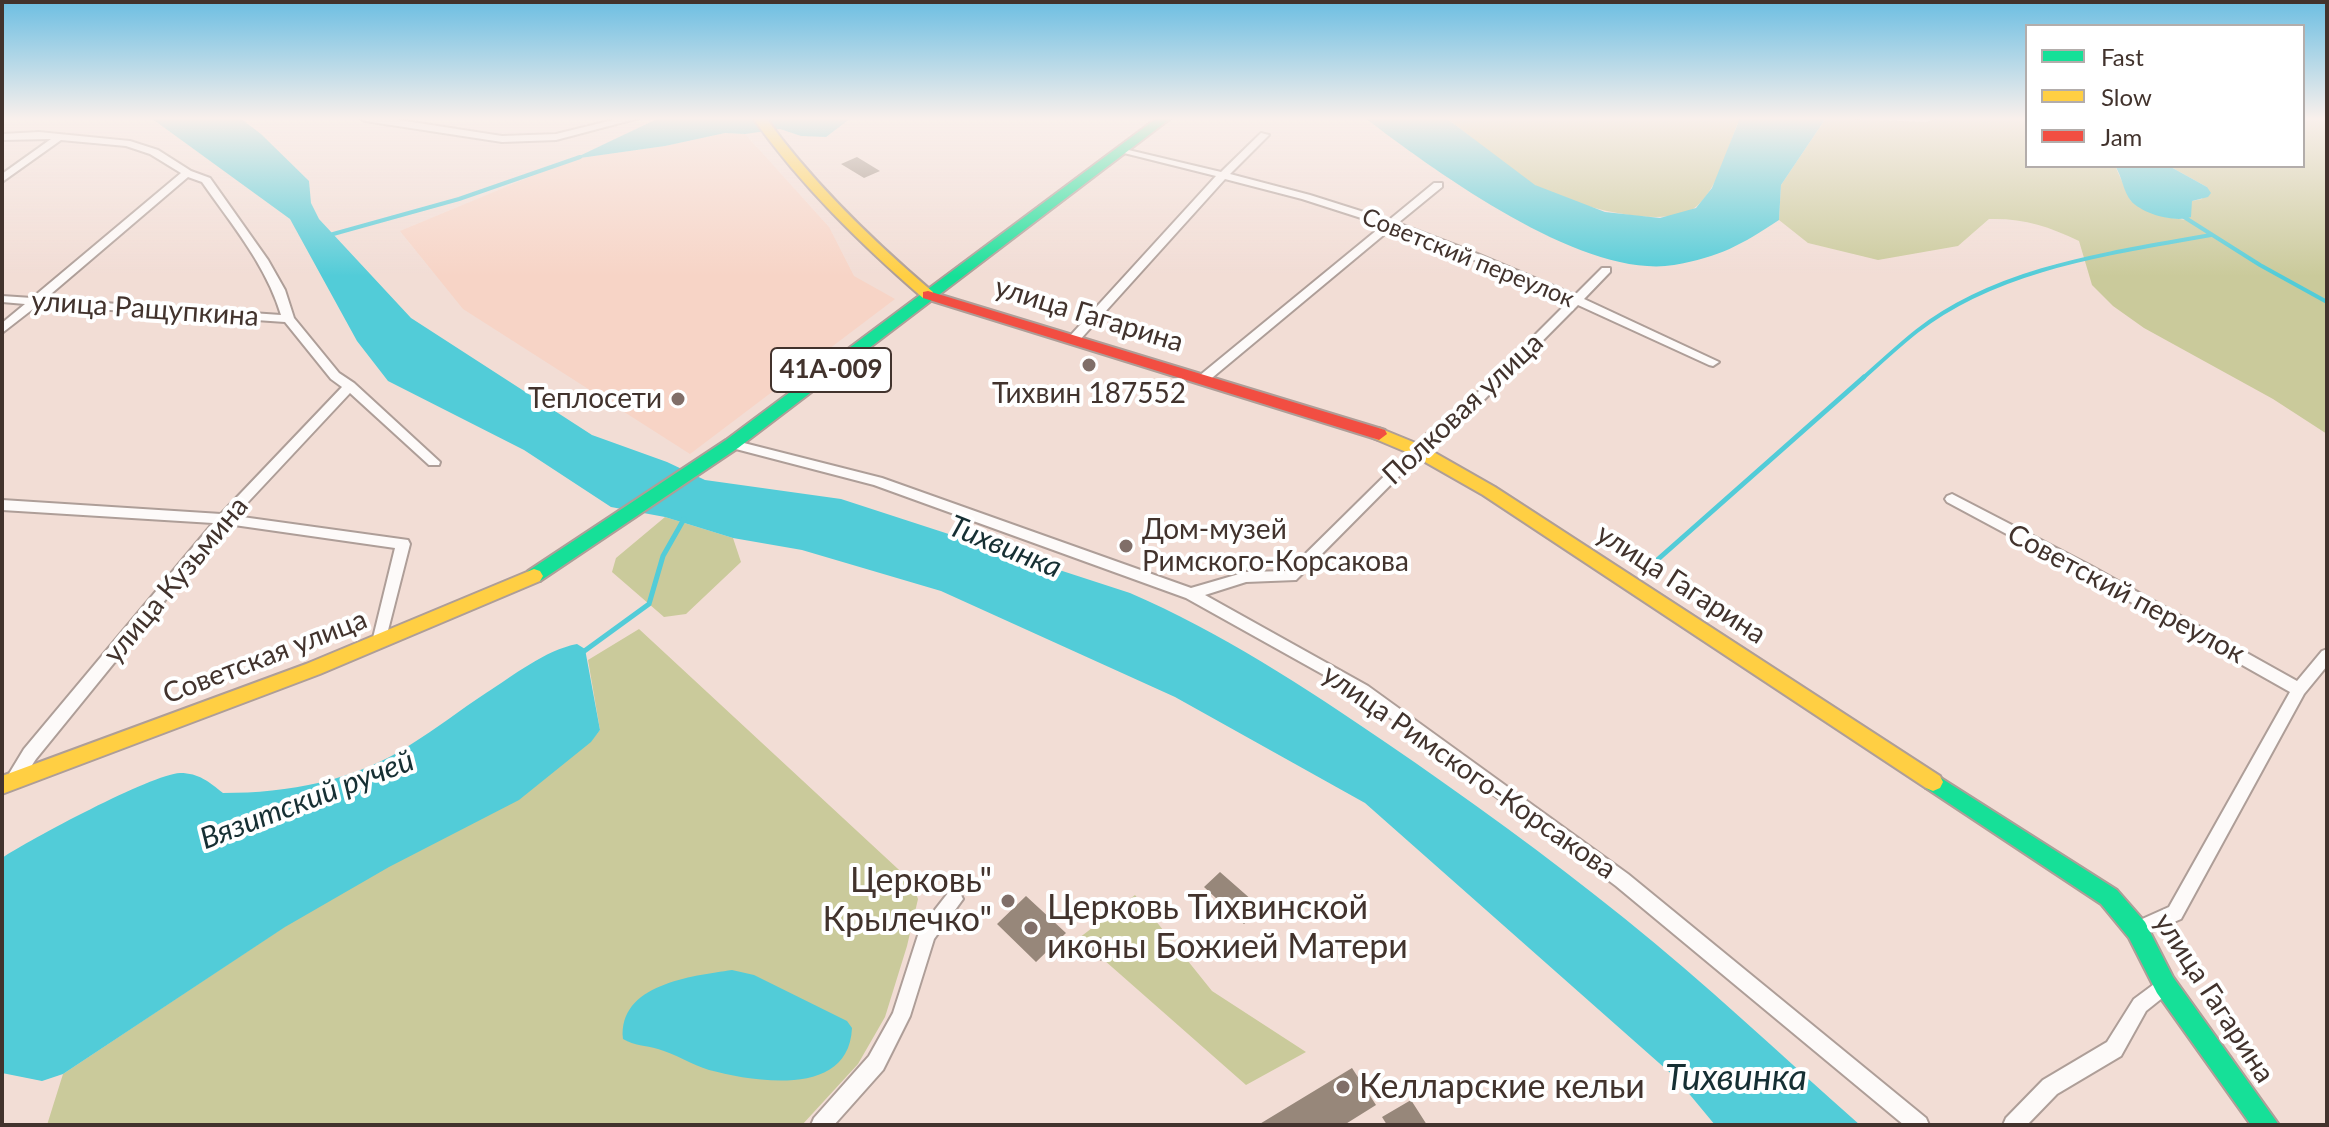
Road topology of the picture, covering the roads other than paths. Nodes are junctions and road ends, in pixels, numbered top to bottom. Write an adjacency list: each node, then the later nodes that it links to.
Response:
1 (183, 171): 6 (street)
2 (804, 171): 11 (main road)
3 (1095, 171): 11 (main road, 41А-009)
4 (1198, 171): 7 (street, Советский переулок)
5 (1228, 171): 7 (street)
6 (187, 173): 14 (street); 15 (street)
7 (1221, 177): 9 (street, Советский переулок); 17 (street)
8 (1438, 185): 9 (street)
9 (1388, 225): 13 (street, Советский переулок); 19 (street)
10 (1606, 270): 13 (street, Полковая улица)
11 (928, 295): 17 (main road, улица Гагарина); 21 (main road, 41А-009)
12 (2, 299): 14 (street, улица Ращупкина)
13 (1576, 300): 18 (street, Советский переулок); 22 (street, Полковая улица)
14 (35, 301): 15 (street, улица Ращупкина); 16 (street)
15 (288, 319): 20 (street)
16 (2, 329)
17 (1073, 340): 19 (main road, улица Гагарина)
18 (1713, 362)
19 (1203, 379): 22 (main road, улица Гагарина)
20 (350, 386): 23 (street); 26 (street, улица Кузьмина)
21 (732, 444): 27 (street, улица Римского-Корсакова); 28 (main road, Советская улица / 41А-009)
22 (1417, 450): 27 (street, Полковая улица); 33 (main road, улица Гагарина)
23 (434, 462)
24 (1952, 499): 30 (street, Советский переулок)
25 (2, 505): 26 (street)
26 (224, 519): 28 (street); 31 (street, улица Кузьмина)
27 (1191, 594): 36 (street, улица Римского-Корсакова)
28 (379, 642): 31 (main road, Советская улица)
29 (2327, 655): 30 (street)
30 (2299, 690): 33 (street)
31 (7, 784)
32 (954, 899): 35 (street)
33 (2137, 930): 34 (main road, улица Гагарина)
34 (2165, 985): 37 (street); 38 (main road, улица Гагарина)
35 (821, 1125)
36 (1919, 1125)
37 (2013, 1125)
38 (2266, 1125)

